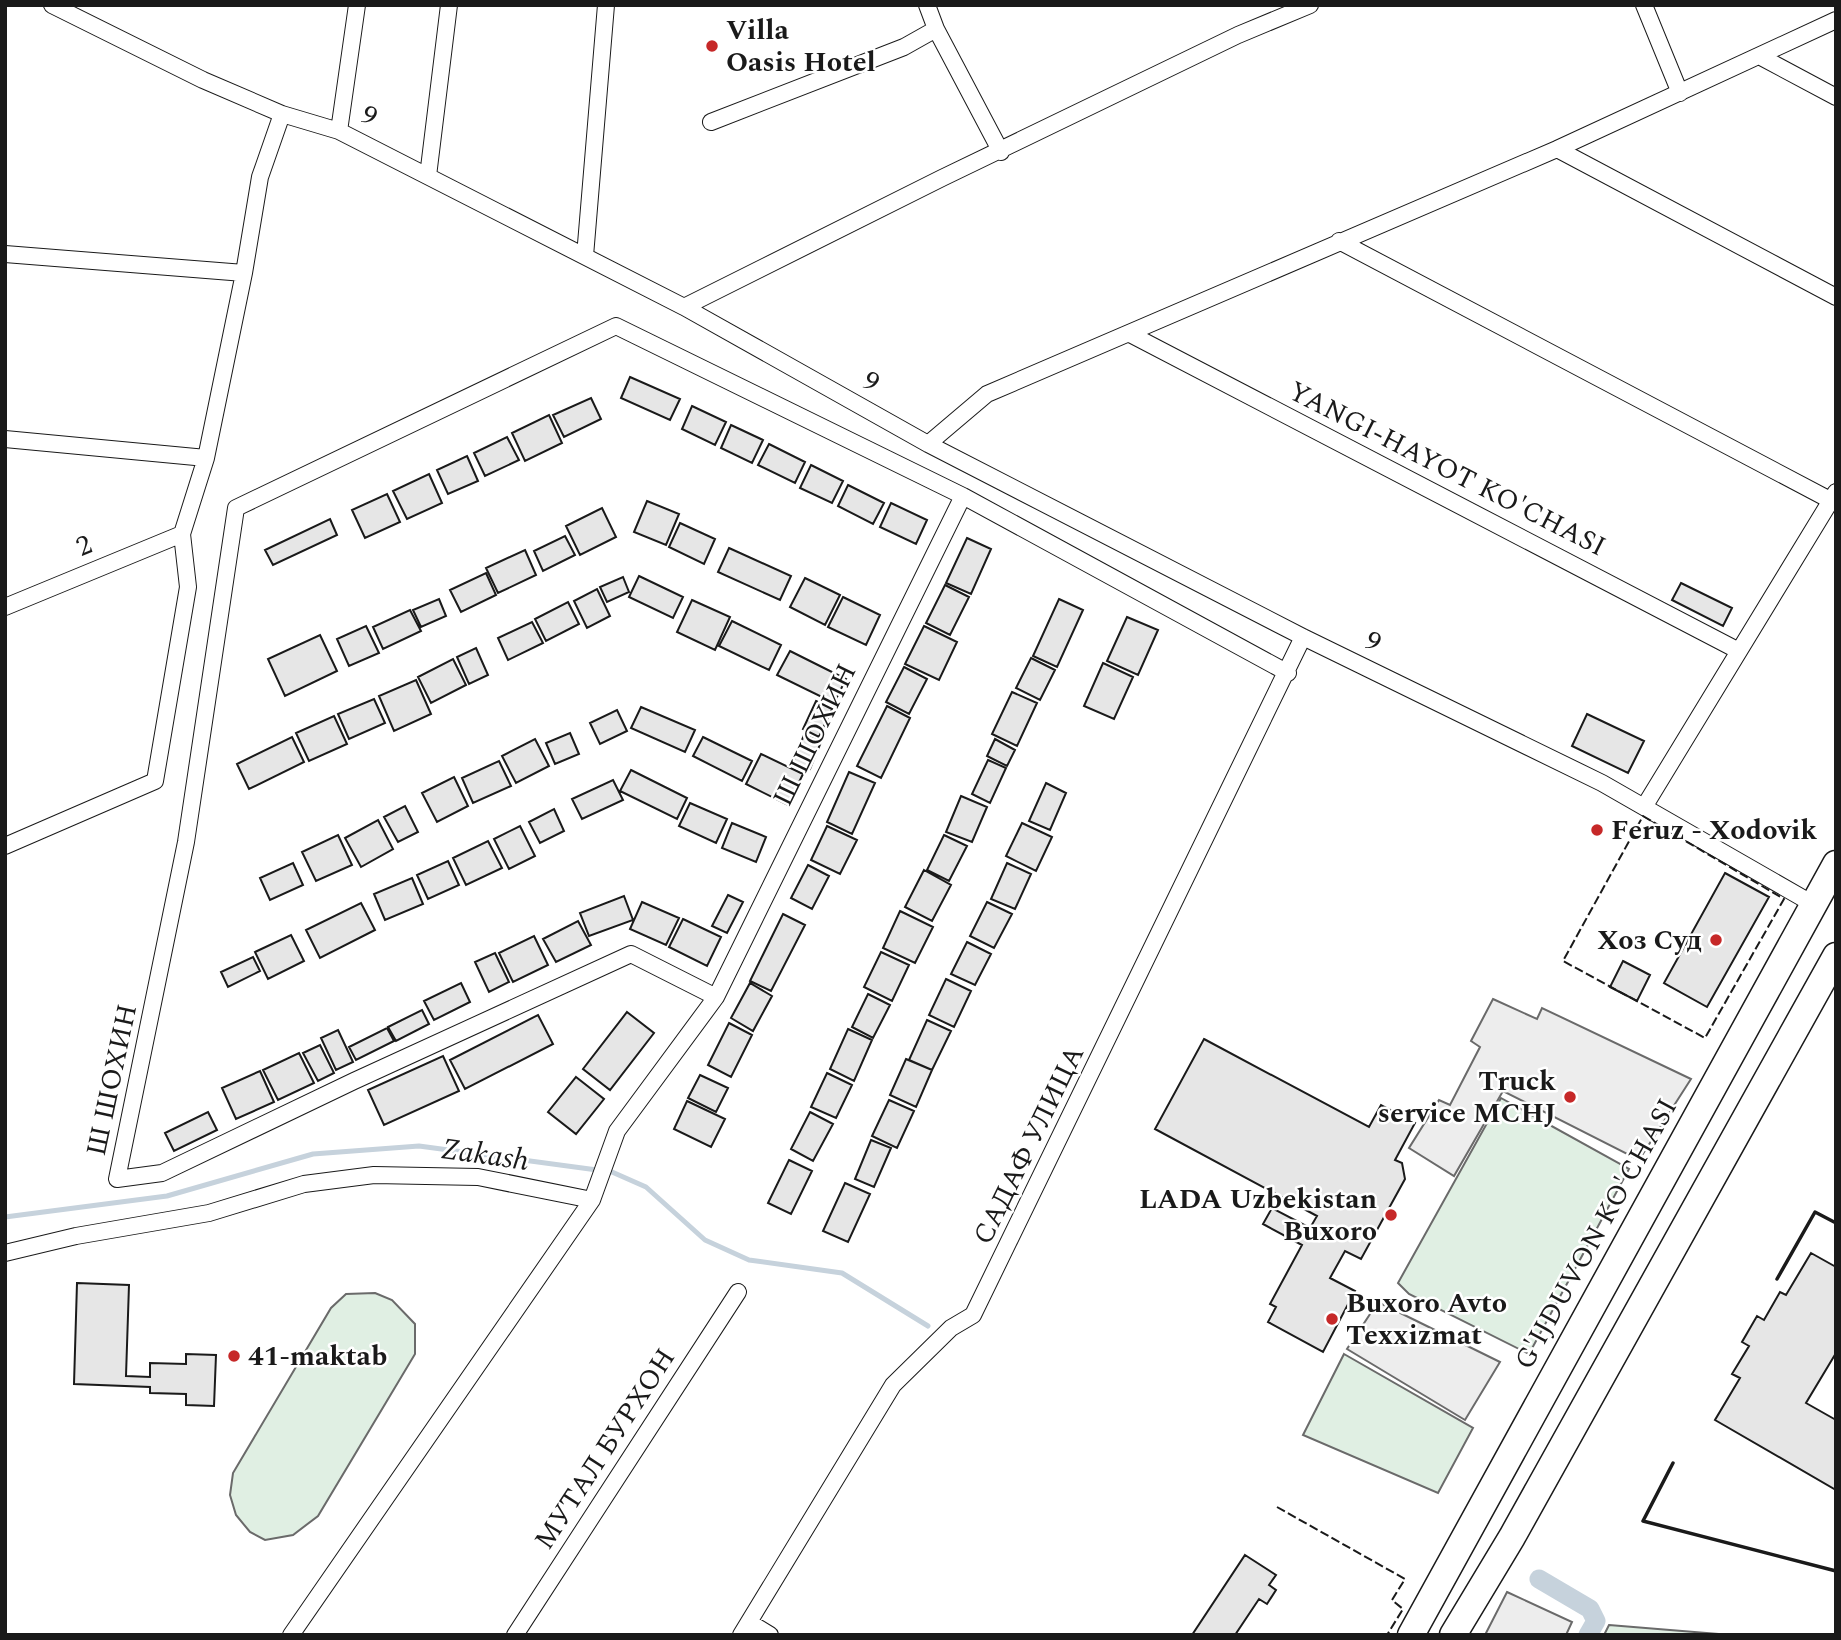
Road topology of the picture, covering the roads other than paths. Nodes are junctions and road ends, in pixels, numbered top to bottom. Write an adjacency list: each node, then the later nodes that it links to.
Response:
1 (52, 5): 13 (street, 9)
2 (356, 5): 15 (street)
3 (449, 5): 18 (street)
4 (606, 5): 21 (street)
5 (927, 5): 9 (street)
6 (1310, 5): 17 (street)
7 (1644, 5): 11 (street)
8 (1836, 20): 10 (street)
9 (936, 29): 14 (street); 17 (street)
10 (1761, 57): 11 (street); 12 (street)
11 (1679, 93): 16 (street)
12 (1836, 97)
13 (282, 114): 15 (street, 9); 22 (street)
14 (711, 122)
15 (339, 131): 18 (street, 9)
16 (1557, 149): 19 (street); 23 (street)
17 (1001, 152): 24 (street)
18 (428, 176): 21 (street, 9)
19 (1339, 241): 25 (street); 30 (street)
20 (5, 254): 22 (street)
21 (585, 256): 24 (street, 9)
22 (244, 273): 28 (street)
23 (1836, 297)
24 (684, 307): 27 (street, 9)
25 (1130, 334): 27 (street); 34 (street, YANGI-HAYOT KO'CHASI)
26 (5, 439): 28 (street)
27 (928, 444): 33 (street, 9)
28 (206, 458): 31 (street)
29 (963, 496): 35 (street); 42 (street, Ш ШОХИН); 42 (street, Ш ШОХИН)
30 (1833, 496): 34 (street)
31 (182, 534): 32 (street, 2); 37 (street)
32 (5, 607)
33 (1303, 637): 35 (street, САДАФ УЛИЦА); 36 (street, 9)
34 (1739, 651): 36 (street)
35 (1287, 673): 47 (street, САДАФ УЛИЦА)
36 (1644, 807): 39 (street, 9)
37 (5, 846)
38 (1836, 864): 39 (main road, G'IJDUVON KO'CHASI)
39 (1813, 904): 41 (main road, G'IJDUVON KO'CHASI)
40 (1836, 956): 43 (main road)
41 (1769, 986): 43 (main road); 51 (main road, G'IJDUVON KO'CHASI)
42 (716, 997): 44 (street, Ш ШОХИН)
43 (1808, 1005): 52 (main road)
44 (592, 1200): 45 (street); 48 (street)
45 (5, 1253)
46 (738, 1292): 49 (street, МУТАЛ БУРХОН)
47 (745, 1628): 50 (street)
48 (291, 1635)
49 (515, 1635)
50 (770, 1635)
51 (1411, 1635)
52 (1453, 1635)

